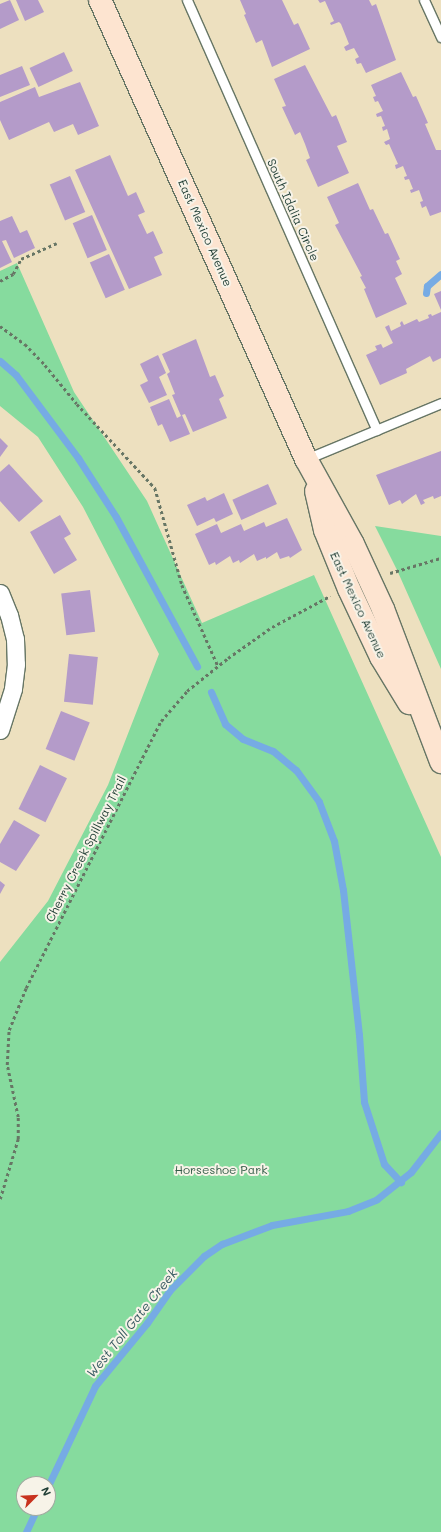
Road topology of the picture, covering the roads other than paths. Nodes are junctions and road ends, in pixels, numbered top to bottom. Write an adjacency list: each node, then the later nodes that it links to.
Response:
1 (100, 0): 7 (street, East Mexico Avenue)
2 (187, 0): 6 (lane, South Idalia Circle)
3 (424, 0): 4 (lane)
4 (441, 37)
5 (441, 403): 6 (lane)
6 (377, 430): 7 (lane)
7 (308, 462): 10 (street, East Mexico Avenue)
8 (0, 593): 9 (street)
9 (0, 730)
10 (441, 762)

